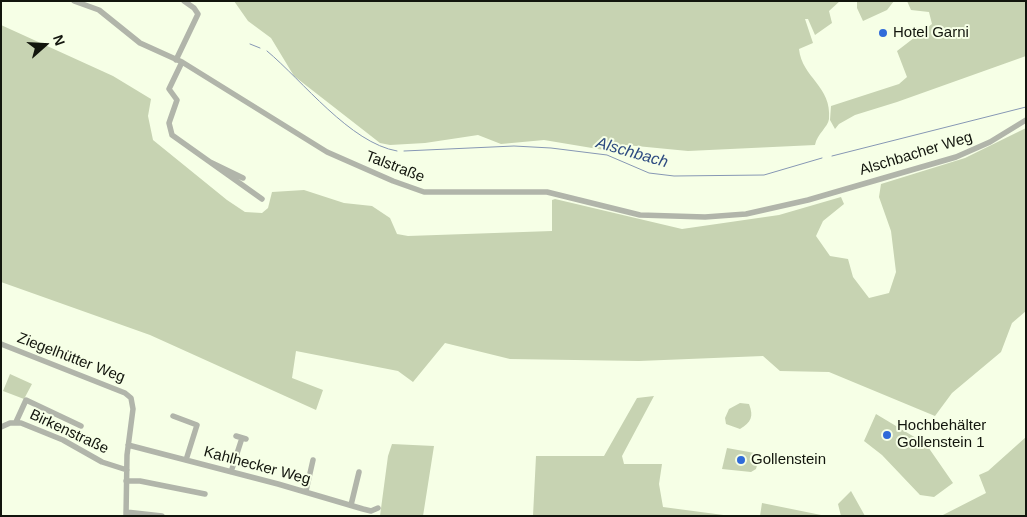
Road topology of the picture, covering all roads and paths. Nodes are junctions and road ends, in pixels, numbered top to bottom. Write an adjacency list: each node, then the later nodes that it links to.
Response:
1 (74, 1): 3 (street, Talstraße)
2 (184, 1): 3 (street)
3 (179, 61): 5 (street); 8 (street, Talstraße)
4 (1026, 120): 8 (street, Alschbacher Weg)
5 (207, 162): 6 (street); 7 (street)
6 (244, 178)
7 (262, 199)
8 (808, 200)
9 (1, 344): 15 (street, Ziegelhütter Weg)
10 (173, 416): 16 (street)
11 (16, 422): 12 (street); 13 (street, Birkenstraße); 18 (street, Birkenstraße)
12 (81, 426)
13 (1, 427)
14 (242, 438): 19 (street)
15 (128, 445): 16 (street, Kahlhecker Weg); 18 (street, Ziegelhütter Weg)
16 (186, 460): 19 (street, Kahlhecker Weg)
17 (313, 460): 22 (street)
18 (126, 470): 21 (street, Ziegelhütter Weg)
19 (231, 472): 22 (street, Kahlhecker Weg)
20 (359, 472): 24 (street)
21 (126, 481): 23 (street); 26 (street, Ziegelhütter Weg)
22 (306, 491): 24 (street, Kahlhecker Weg)
23 (206, 494)
24 (351, 505): 25 (street, Kahlhecker Weg)
25 (378, 508)
26 (126, 514): 27 (street)
27 (162, 516)

